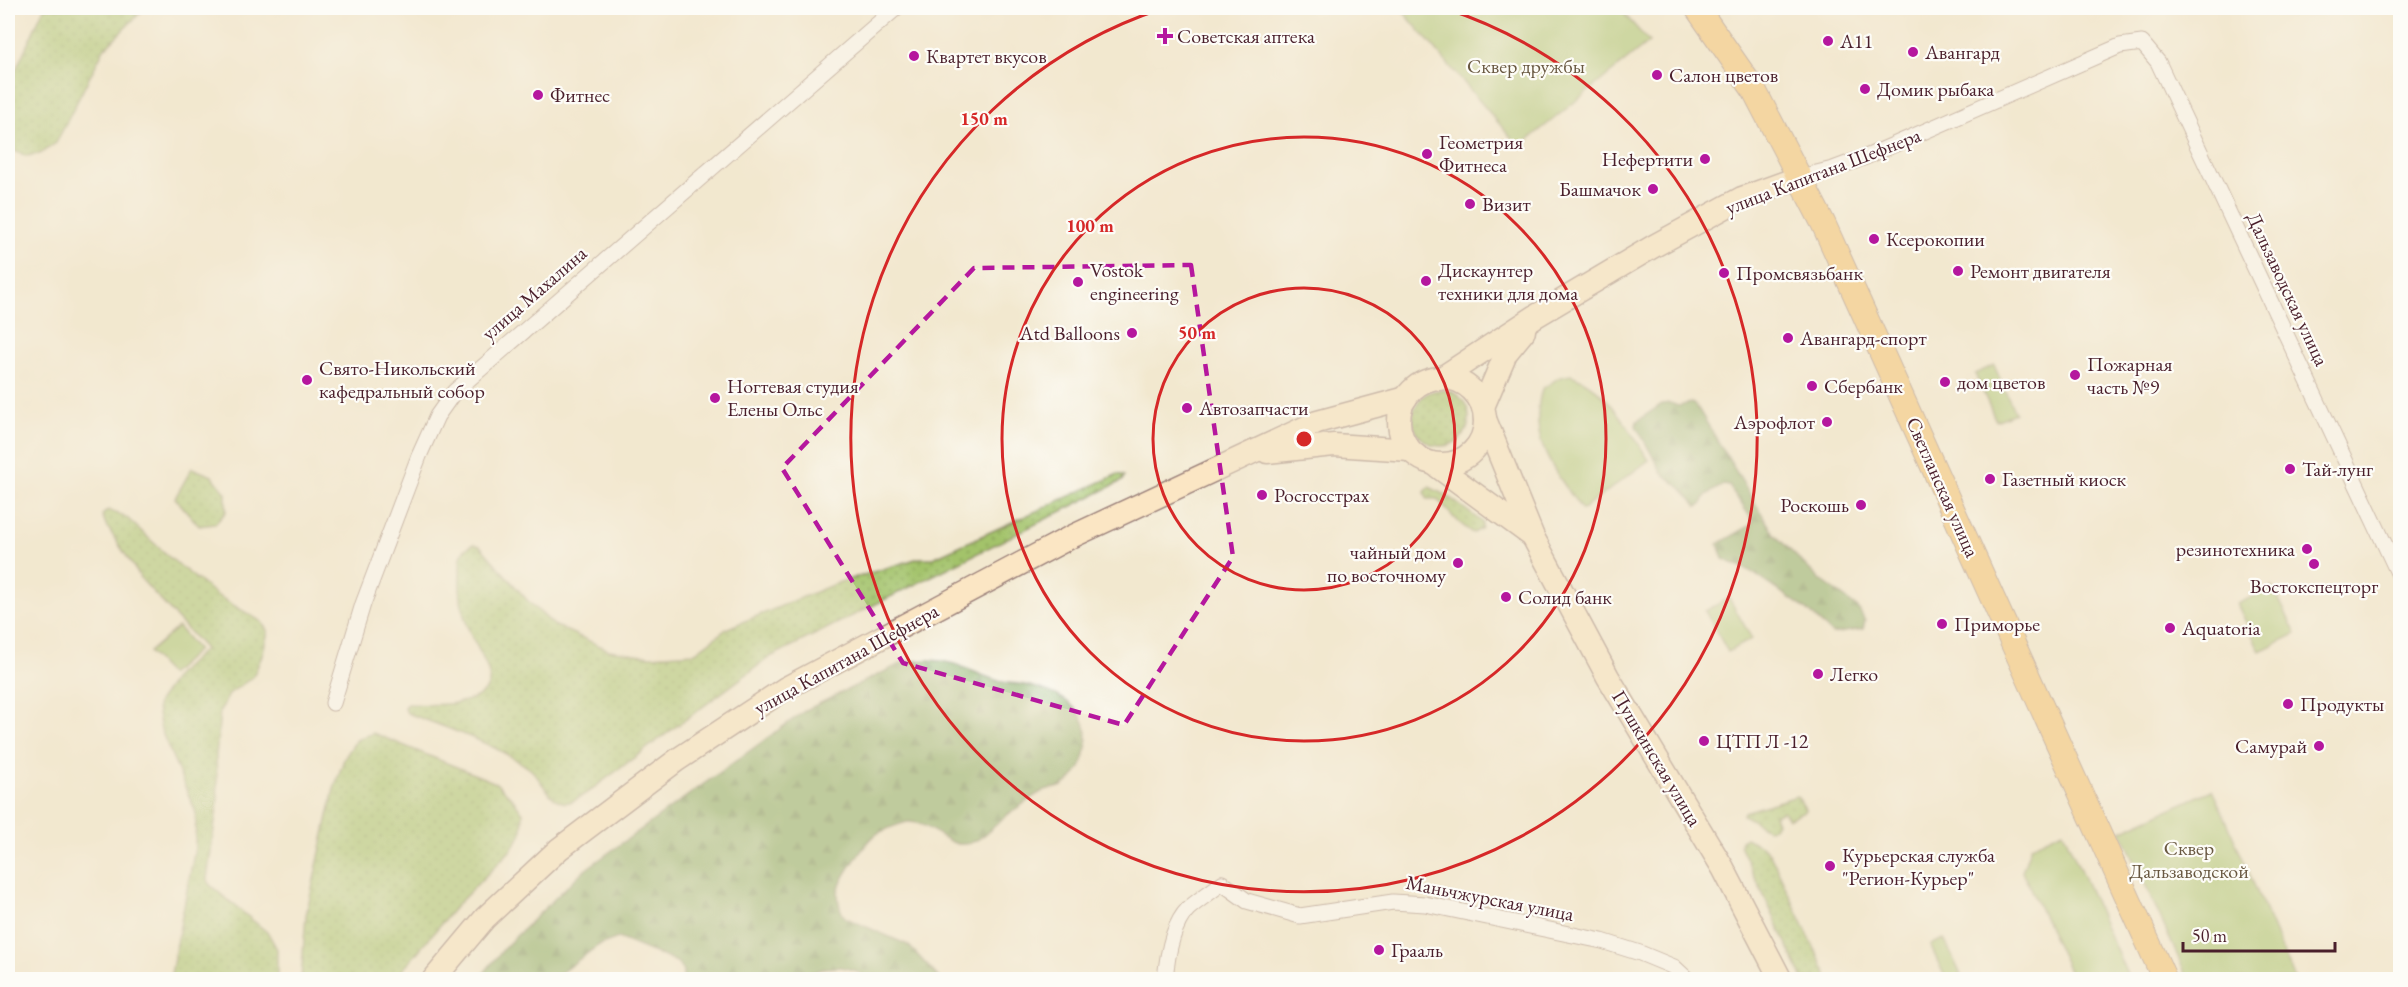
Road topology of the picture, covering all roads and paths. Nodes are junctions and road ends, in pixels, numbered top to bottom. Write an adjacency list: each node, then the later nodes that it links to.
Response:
1 (896, 8): 14 (street, улица Махалина)
2 (1697, 8): 4 (main road, Светланская улица)
3 (2120, 46): 4 (street, улица Капитана Шефнера); 13 (street, Дальзаводская улица)
4 (1800, 177): 5 (main road, улица Капитана Шефнера); 19 (main road, Светланская улица)
5 (1536, 316): 6 (main road, улица Капитана Шефнера); 8 (main road, улица Капитана Шефнера)
6 (1440, 379): 7 (main road); 8 (main road)
7 (1406, 398): 9 (main road); 10 (main road, улица Капитана Шефнера)
8 (1484, 413): 11 (main road); 12 (main road, Пушкинская улица)
9 (1410, 450): 10 (main road, улица Капитана Шефнера); 11 (main road)
10 (1251, 454): 15 (main road, улица Капитана Шефнера)
11 (1434, 464): 12 (main road, Пушкинская улица)
12 (1533, 537): 18 (main road, Пушкинская улица)
13 (2400, 577)
14 (333, 703)
15 (433, 980)
16 (1165, 980): 17 (street, Маньчжурская улица)
17 (1688, 980)
18 (1781, 980)
19 (2165, 980)

